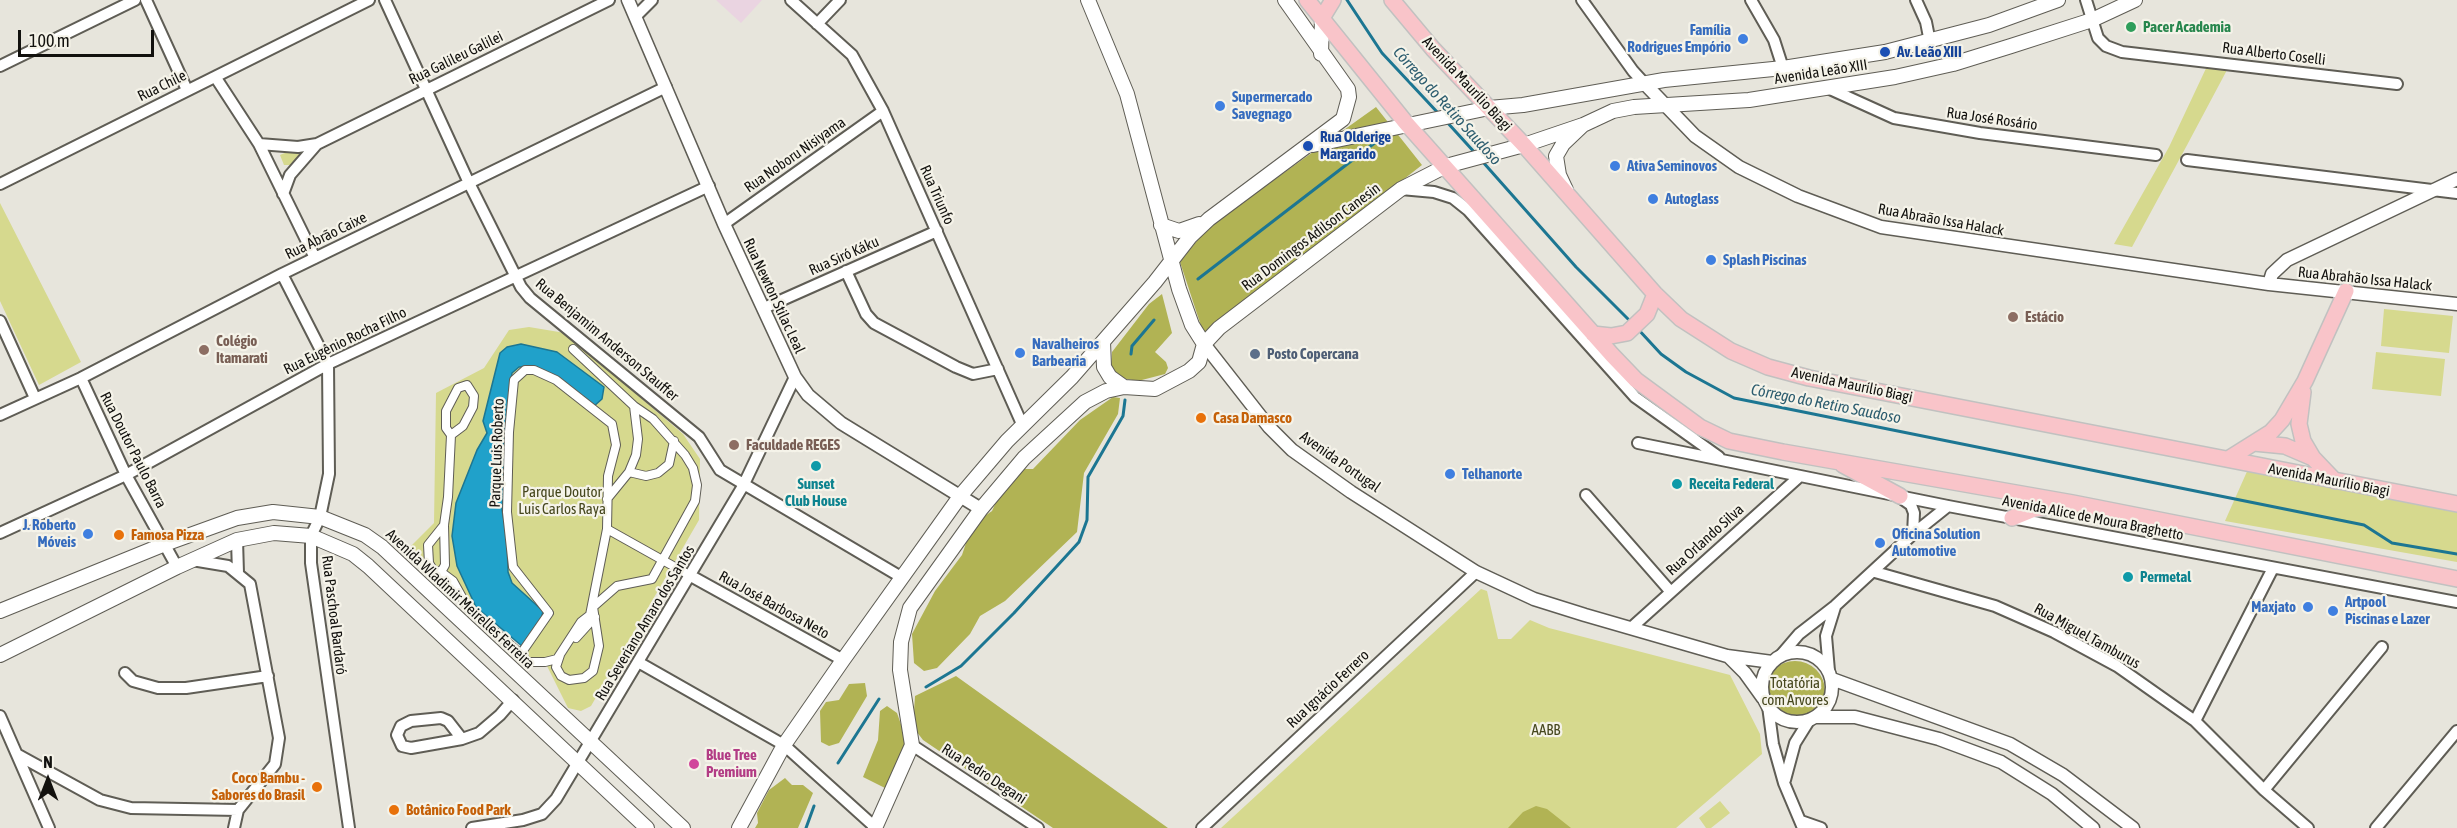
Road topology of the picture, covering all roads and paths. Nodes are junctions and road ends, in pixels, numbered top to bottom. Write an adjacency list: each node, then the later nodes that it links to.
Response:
1 (135, 0): 27 (street)
2 (146, 0): 35 (street)
3 (369, 0): 29 (street, Rua Chile)
4 (385, 0): 33 (street, Rua Benjamim Anderson Stauffer)
5 (609, 0): 33 (street, Rua Galileu Galilei)
6 (628, 0): 21 (street, Rua Newton Stilac Leal)
7 (652, 0): 21 (street)
8 (791, 0): 24 (street, Rua Triunfo)
9 (840, 0): 24 (street)
10 (1088, 0): 60 (main road, Avenida Portugal)
11 (1285, 0): 26 (main road)
12 (1307, 0): 22 (main road)
13 (1333, 0): 22 (main road)
14 (1392, 0): 37 (main road, Avenida Maurílio Biagi)
15 (1582, 0): 30 (street, Rua Abraão Issa Halack)
16 (1751, 0): 28 (street)
17 (1916, 0): 25 (street)
18 (2058, 0): 25 (main road, Avenida Leão XIII)
19 (2086, 0): 23 (street, Rua Alberto Coselli)
20 (2135, 0): 23 (main road, Avenida Leão XIII)
21 (636, 15): 32 (street, Rua Newton Stilac Leal)
22 (1322, 18): 26 (main road); 39 (main road)
23 (2092, 20): 31 (street, Rua Alberto Coselli); 34 (main road, Avenida Leão XIII)
24 (817, 24): 38 (street, Rua Triunfo)
25 (1930, 42): 28 (main road, Avenida Leão XIII)
26 (1321, 54): 44 (main road)
27 (0, 66)
28 (1783, 68): 30 (main road, Avenida Leão XIII)
29 (216, 78): 35 (street, Rua Chile); 41 (street)
30 (1644, 83): 36 (street, Rua Abraão Issa Halack); 37 (main road, Avenida Leão XIII)
31 (2397, 84)
32 (666, 87): 49 (street, Rua Abrão Caixe); 51 (street, Rua Newton Stilac Leal)
33 (426, 88): 42 (street, Rua Galileu Galilei); 49 (street, Rua Benjamim Anderson Stauffer)
34 (1830, 89): 36 (main road, Avenida Leão XIII); 45 (street, Rua José Rosário)
35 (187, 90): 50 (street, Rua Chile)
36 (1663, 105): 40 (main road, Avenida Leão XIII); 69 (street, Rua Abraão Issa Halack)
37 (1489, 108): 39 (main road, Avenida Leão XIII); 43 (main road, Avenida Maurílio Biagi)
38 (883, 111): 59 (street, Rua Noboru Nisiyama); 61 (street, Rua Triunfo)
39 (1406, 123): 44 (main road, Avenida Leão XIII); 47 (main road)
40 (1584, 125): 43 (main road, Rua Domingos Adilson Canesin); 54 (main road, Avenida Leão XIII)
41 (259, 144): 42 (street, Rua Galileu Galilei); 56 (street)
42 (317, 144): 56 (street, Rua Galileu Galilei)
43 (1524, 145): 47 (main road, Rua Domingos Adilson Canesin); 54 (main road, Avenida Maurílio Biagi)
44 (1308, 146): 58 (main road)
45 (2156, 155)
46 (2187, 160): 53 (street)
47 (1446, 166): 52 (main road, Rua Domingos Adilson Canesin); 57 (street); 64 (main road)
48 (2457, 179): 53 (street)
49 (469, 183): 63 (street, Rua Abrão Caixe); 68 (street, Rua Benjamim Anderson Stauffer)
50 (0, 184)
51 (710, 186): 59 (street, Rua Newton Stilac Leal); 68 (street, Rua Eugênio Rocha Filho)
52 (1401, 189): 57 (street); 77 (main road, Rua Domingos Adilson Canesin)
53 (2429, 190): 55 (street); 69 (street)
54 (1567, 192): 71 (main road, Avenida Maurílio Biagi)
55 (2457, 193)
56 (283, 194): 63 (street)
57 (1465, 208): 62 (street)
58 (1209, 219): 60 (main road); 65 (main road)
59 (724, 224): 73 (street, Rua Newton Stilac Leal)
60 (1161, 225): 65 (main road, Avenida Portugal)
61 (937, 231): 66 (street, Rua Siró Káku); 80 (street, Rua Triunfo)
62 (1506, 253): 64 (main road); 97 (street)
63 (315, 258): 67 (street, Rua Abrão Caixe)
64 (1528, 261): 75 (main road)
65 (1171, 262): 76 (main road); 77 (main road, Avenida Portugal)
66 (846, 271): 73 (street, Rua Siró Káku); 80 (street)
67 (282, 274): 79 (street, Rua Paschoal Bardaró); 82 (street, Rua Abrão Caixe)
68 (516, 277): 79 (street, Rua Eugênio Rocha Filho); 102 (street, Rua Benjamim Anderson Stauffer)
69 (2269, 284): 70 (street, Rua Abrahão Issa Halack)
70 (2346, 291): 72 (street, Rua Abrahão Issa Halack); 83 (main road)
71 (1655, 294): 75 (main road); 96 (main road, Avenida Maurílio Biagi)
72 (2457, 304)
73 (764, 308): 81 (street, Rua Newton Stilac Leal)
74 (1, 324): 85 (street)
75 (1593, 334): 94 (main road)
76 (1103, 342): 84 (main road); 88 (main road)
77 (1204, 344): 84 (main road, Rua Domingos Adilson Canesin); 127 (street, Avenida Portugal)
78 (573, 349): 86 (street)
79 (328, 364): 99 (street, Rua Eugênio Rocha Filho); 111 (street, Rua Paschoal Bardaró)
80 (998, 369): 88 (street, Rua Triunfo)
81 (795, 377): 102 (street, Rua Severiano Amaro dos Santos); 103 (street, Rua Newton Stilac Leal)
82 (81, 378): 85 (street, Rua Abrão Caixe); 99 (street, Rua Doutor Paulo Barra)
83 (2305, 381): 92 (main road); 95 (main road)
84 (1124, 387): 93 (main road)
85 (35, 398): 87 (street, Rua Abrão Caixe)
86 (634, 406): 90 (street); 98 (street)
87 (0, 415)
88 (1022, 424): 93 (main road); 103 (main road)
89 (451, 435): 89 (street); 113 (street)
90 (674, 441): 98 (street); 120 (street)
91 (1638, 443): 97 (street)
92 (2254, 443): 95 (main road); 96 (main road)
93 (1024, 458): 110 (main road)
94 (1830, 458): 105 (main road); 107 (main road)
95 (2313, 458): 101 (main road)
96 (2228, 459): 101 (main road, Avenida Maurílio Biagi)
97 (1724, 460): 100 (street, Avenida Alice de Moura Braghetto)
98 (629, 472): 106 (street)
99 (126, 476): 115 (street, Rua Eugênio Rocha Filho); 119 (street, Rua Doutor Paulo Barra)
100 (1800, 476): 105 (street, Avenida Alice de Moura Braghetto); 131 (street, Rua Orlando Silva)
101 (2335, 481): 108 (main road, Avenida Maurílio Biagi)
102 (743, 486): 128 (street, Rua Severiano Amaro dos Santos); 129 (street, Rua Benjamim Anderson Stauffer)
103 (961, 495): 110 (street, Rua Newton Stilac Leal); 129 (main road)
104 (1586, 495): 131 (street)
105 (1900, 496): 109 (street, Avenida Alice de Moura Braghetto); 116 (street)
106 (607, 499): 114 (street, Parque Luis Roberto); 140 (street, Parque Luis Roberto)
107 (2073, 503): 112 (main road); 130 (main road)
108 (2457, 504)
109 (1948, 506): 112 (street, Avenida Alice de Moura Braghetto); 116 (street)
110 (981, 509): 158 (main road)
111 (320, 517): 117 (street, Rua Paschoal Bardaró); 119 (main road, Avenida Wladimir Meirelles Ferreira); 156 (main road, Avenida Wladimir Meirelles Ferreira)
112 (2012, 518): 123 (street, Avenida Alice de Moura Braghetto)
113 (444, 525): 124 (street); 124 (street)
114 (607, 529): 120 (street); 134 (street, Parque Luis Roberto)
115 (0, 533)
116 (1913, 534): 125 (street)
117 (311, 537): 118 (main road); 149 (main road); 169 (street, Rua Paschoal Bardaró)
118 (237, 540): 121 (main road); 126 (street)
119 (165, 544): 122 (street, Rua Doutor Paulo Barra); 135 (main road, Avenida Wladimir Meirelles Ferreira)
120 (661, 558): 128 (street); 134 (street)
121 (192, 560): 122 (main road); 126 (street)
122 (177, 567): 139 (main road)
123 (2273, 568): 132 (street, Avenida Alice de Moura Braghetto); 153 (street)
124 (441, 572): 140 (street)
125 (1875, 572): 133 (street); 153 (street, Rua Miguel Tamburus)
126 (238, 573): 148 (street)
127 (1476, 573): 137 (street, Avenida Portugal); 176 (street, Rua Ignácio Ferrero)
128 (691, 576): 144 (street, Rua José Barbosa Neto); 145 (street, Rua Severiano Amaro dos Santos)
129 (901, 577): 144 (main road)
130 (2457, 579)
131 (1670, 591): 137 (street, Rua Orlando Silva)
132 (2457, 602)
133 (1835, 606): 143 (street); 147 (street)
134 (593, 607): 136 (street); 142 (street, Parque Luis Roberto)
135 (0, 611)
136 (595, 617): 142 (street); 142 (street)
137 (1631, 628): 141 (street, Avenida Portugal)
138 (2382, 647): 164 (street)
139 (0, 655)
140 (520, 655): 142 (street)
141 (1727, 656): 143 (street, Avenida Portugal); 150 (street, Avenida Portugal)
142 (557, 659)
143 (1776, 659): 147 (street); 150 (street)
144 (843, 660): 159 (main road)
145 (638, 662): 156 (street, Rua Severiano Amaro dos Santos); 159 (street)
146 (125, 673): 148 (street)
147 (1831, 675): 152 (street); 157 (street)
148 (268, 676): 165 (street)
149 (513, 700): 155 (street); 161 (main road)
150 (1766, 703): 152 (street); 163 (street)
151 (0, 716): 160 (street)
152 (1813, 718): 162 (street); 163 (street)
153 (2195, 722): 164 (street, Rua Miguel Tamburus)
154 (2457, 731): 181 (street)
155 (462, 739): 155 (street)
156 (591, 743): 161 (street, Rua Severiano Amaro dos Santos); 172 (main road, Avenida Wladimir Meirelles Ferreira)
157 (2010, 744): 162 (street); 179 (street)
158 (912, 745): 174 (main road); 175 (street, Rua Pedro Degani)
159 (784, 746): 173 (main road); 174 (street)
160 (18, 755): 165 (street); 167 (street)
161 (579, 762): 170 (street, Rua Severiano Amaro dos Santos); 171 (main road)
162 (2001, 762): 178 (street)
163 (1784, 783): 166 (street)
164 (2264, 790): 180 (street, Rua Miguel Tamburus)
165 (238, 810): 168 (street)
166 (1802, 825): 177 (street)
167 (49, 828)
168 (234, 828)
169 (349, 828)
170 (472, 828)
171 (647, 828)
172 (683, 828)
173 (739, 828)
174 (876, 828)
175 (1038, 828)
176 (1202, 828)
177 (1821, 828)
178 (2092, 828)
179 (2133, 828)
180 (2308, 828)
181 (2376, 828)

